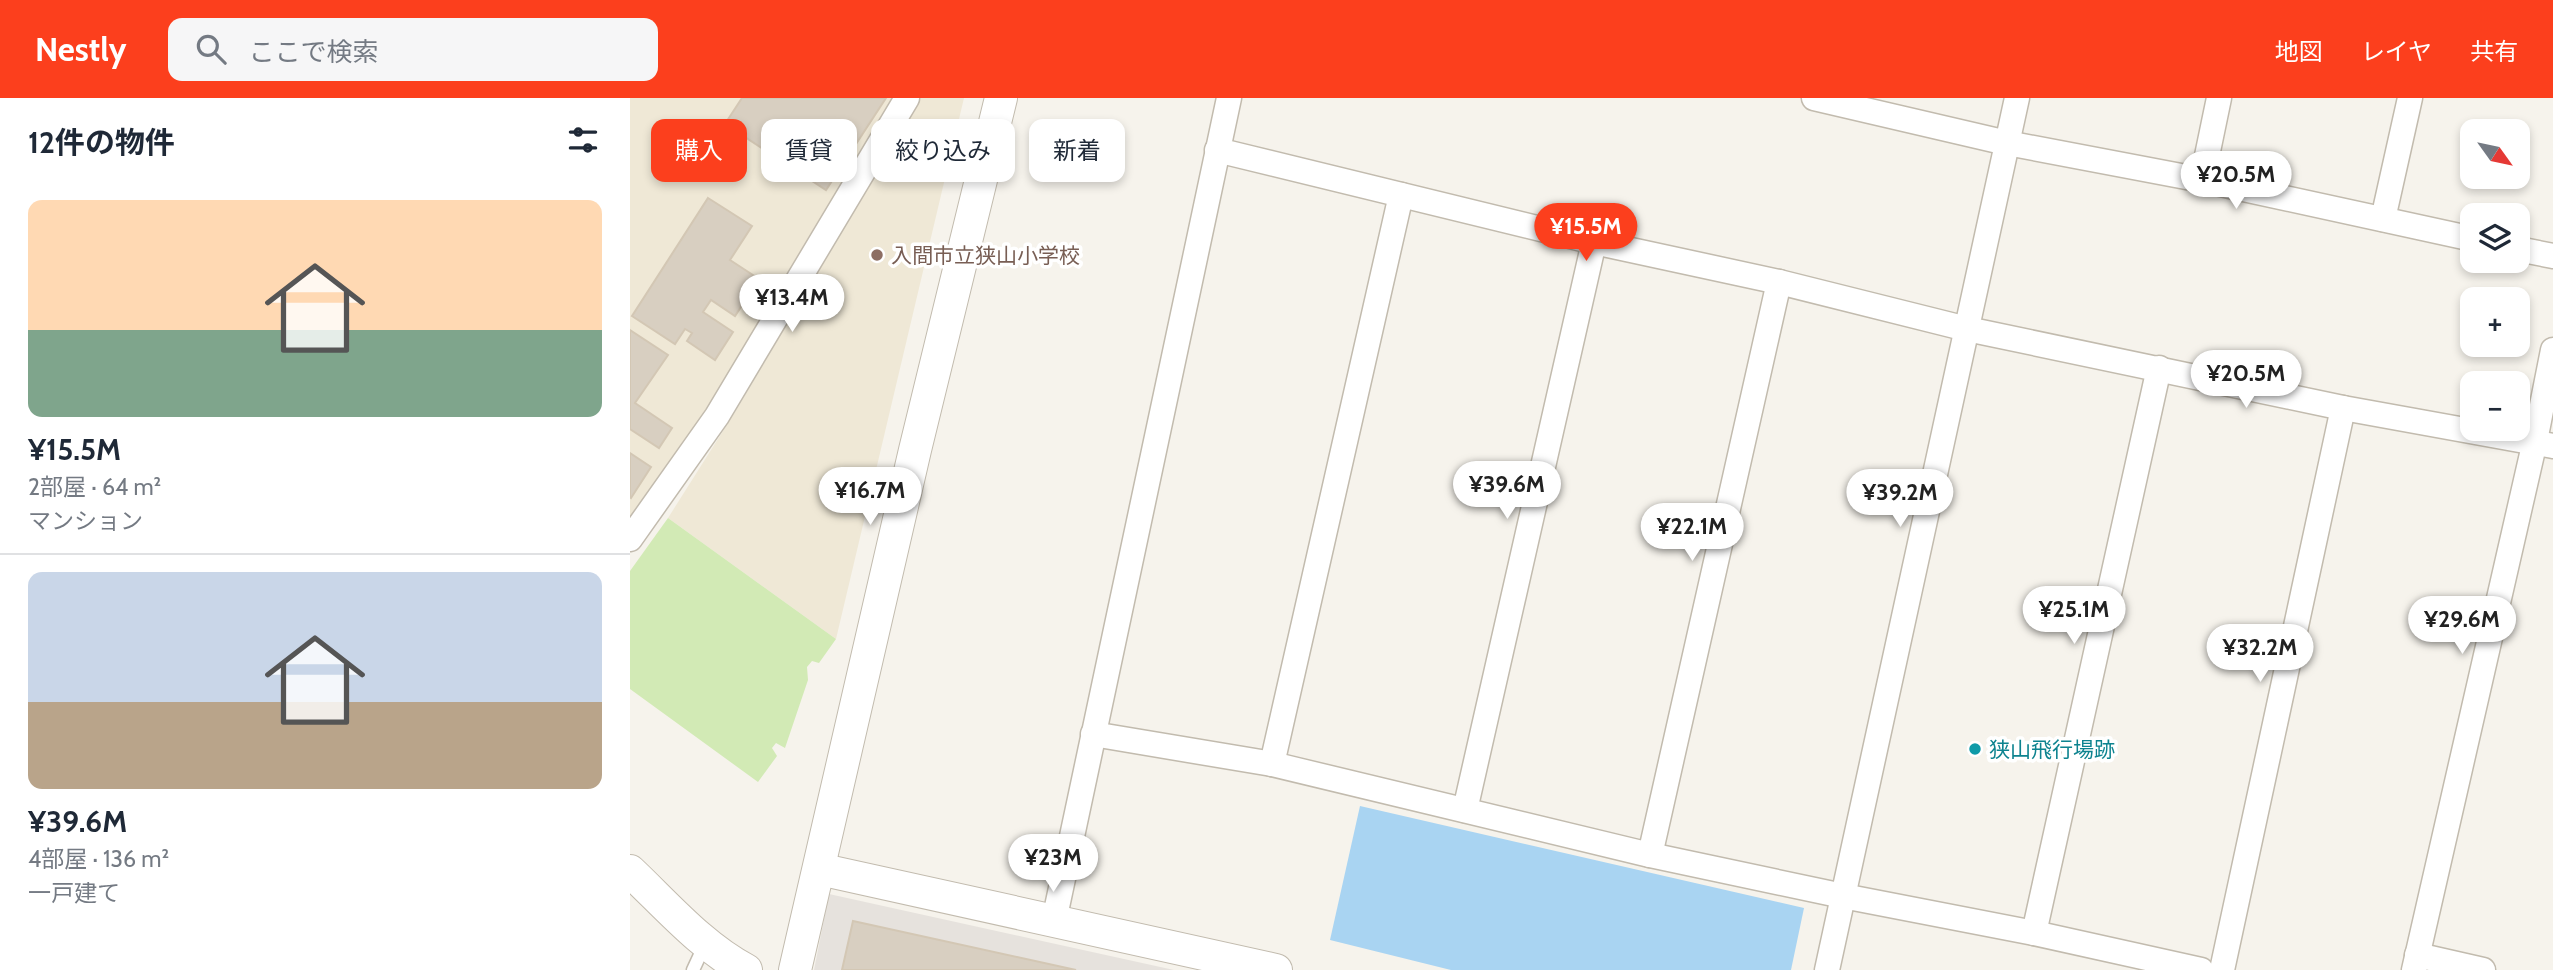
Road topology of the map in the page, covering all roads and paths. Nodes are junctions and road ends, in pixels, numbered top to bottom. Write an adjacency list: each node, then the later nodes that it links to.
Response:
1 (906, 98): 23 (street)
2 (1001, 98): 28 (street)
3 (1229, 98): 9 (street)
4 (1814, 98): 8 (street)
5 (2017, 98): 8 (street)
6 (2219, 98): 10 (street)
7 (2410, 98): 12 (street)
8 (2007, 143): 10 (street); 18 (street)
9 (1217, 150): 11 (street); 24 (street)
10 (2202, 180): 12 (street)
11 (1401, 195): 14 (street); 25 (street)
12 (2383, 219): 13 (street)
13 (2460, 236)
14 (1594, 242): 17 (street); 26 (street)
15 (2530, 251): 16 (street)
16 (2553, 256)
17 (1779, 282): 18 (street); 27 (street)
18 (1967, 329): 20 (street); 30 (street)
19 (2553, 350): 22 (street)
20 (2159, 368): 21 (street); 32 (street)
21 (2343, 408): 22 (street); 41 (street)
22 (2544, 444): 34 (street)
23 (630, 539)
24 (1093, 734): 25 (street); 31 (street)
25 (1272, 764): 26 (street)
26 (1465, 810): 27 (street)
27 (1650, 855): 30 (street)
28 (819, 869): 31 (street); 37 (street)
29 (630, 871): 33 (street)
30 (1843, 896): 32 (street); 39 (street)
31 (1054, 921): 38 (street)
32 (2034, 933): 40 (street)
33 (706, 942): 35 (lane); 36 (street)
34 (2415, 962): 42 (street)
35 (693, 970)
36 (746, 970)
37 (795, 970)
38 (1276, 970)
39 (1827, 970)
40 (2201, 970)
41 (2222, 970)
42 (2483, 970)

